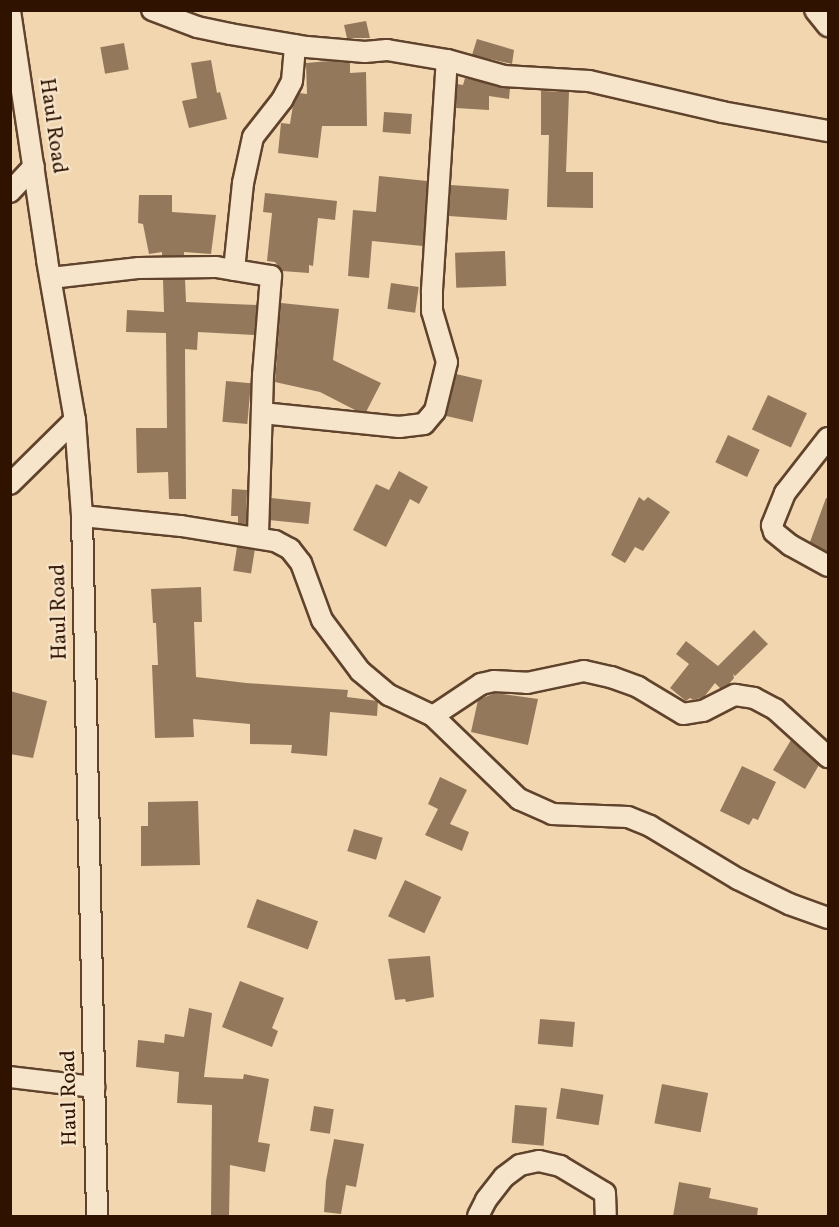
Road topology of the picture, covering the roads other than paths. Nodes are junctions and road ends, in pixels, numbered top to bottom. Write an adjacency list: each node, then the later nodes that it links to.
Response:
1 (152, 10): 5 (street)
2 (815, 10): 4 (street)
3 (10, 11): 8 (street, Haul Road)
4 (828, 26)
5 (295, 45): 6 (street); 10 (street)
6 (447, 60): 7 (street); 12 (street)
7 (828, 131)
8 (34, 166): 9 (street); 11 (street, Haul Road)
9 (10, 192)
10 (234, 270): 11 (street); 12 (street)
11 (51, 278): 13 (street, Haul Road)
12 (262, 414): 17 (street)
13 (75, 420): 15 (street); 16 (street, Haul Road)
14 (828, 438): 18 (street)
15 (10, 483)
16 (82, 516): 17 (street); 23 (street, Haul Road)
17 (258, 538): 19 (street)
18 (828, 566)
19 (433, 716): 20 (street); 21 (street)
20 (828, 757)
21 (828, 918)
22 (10, 1077): 23 (street)
23 (94, 1087): 24 (street, Haul Road)
24 (97, 1216)
25 (478, 1216): 26 (street)
26 (606, 1216)

